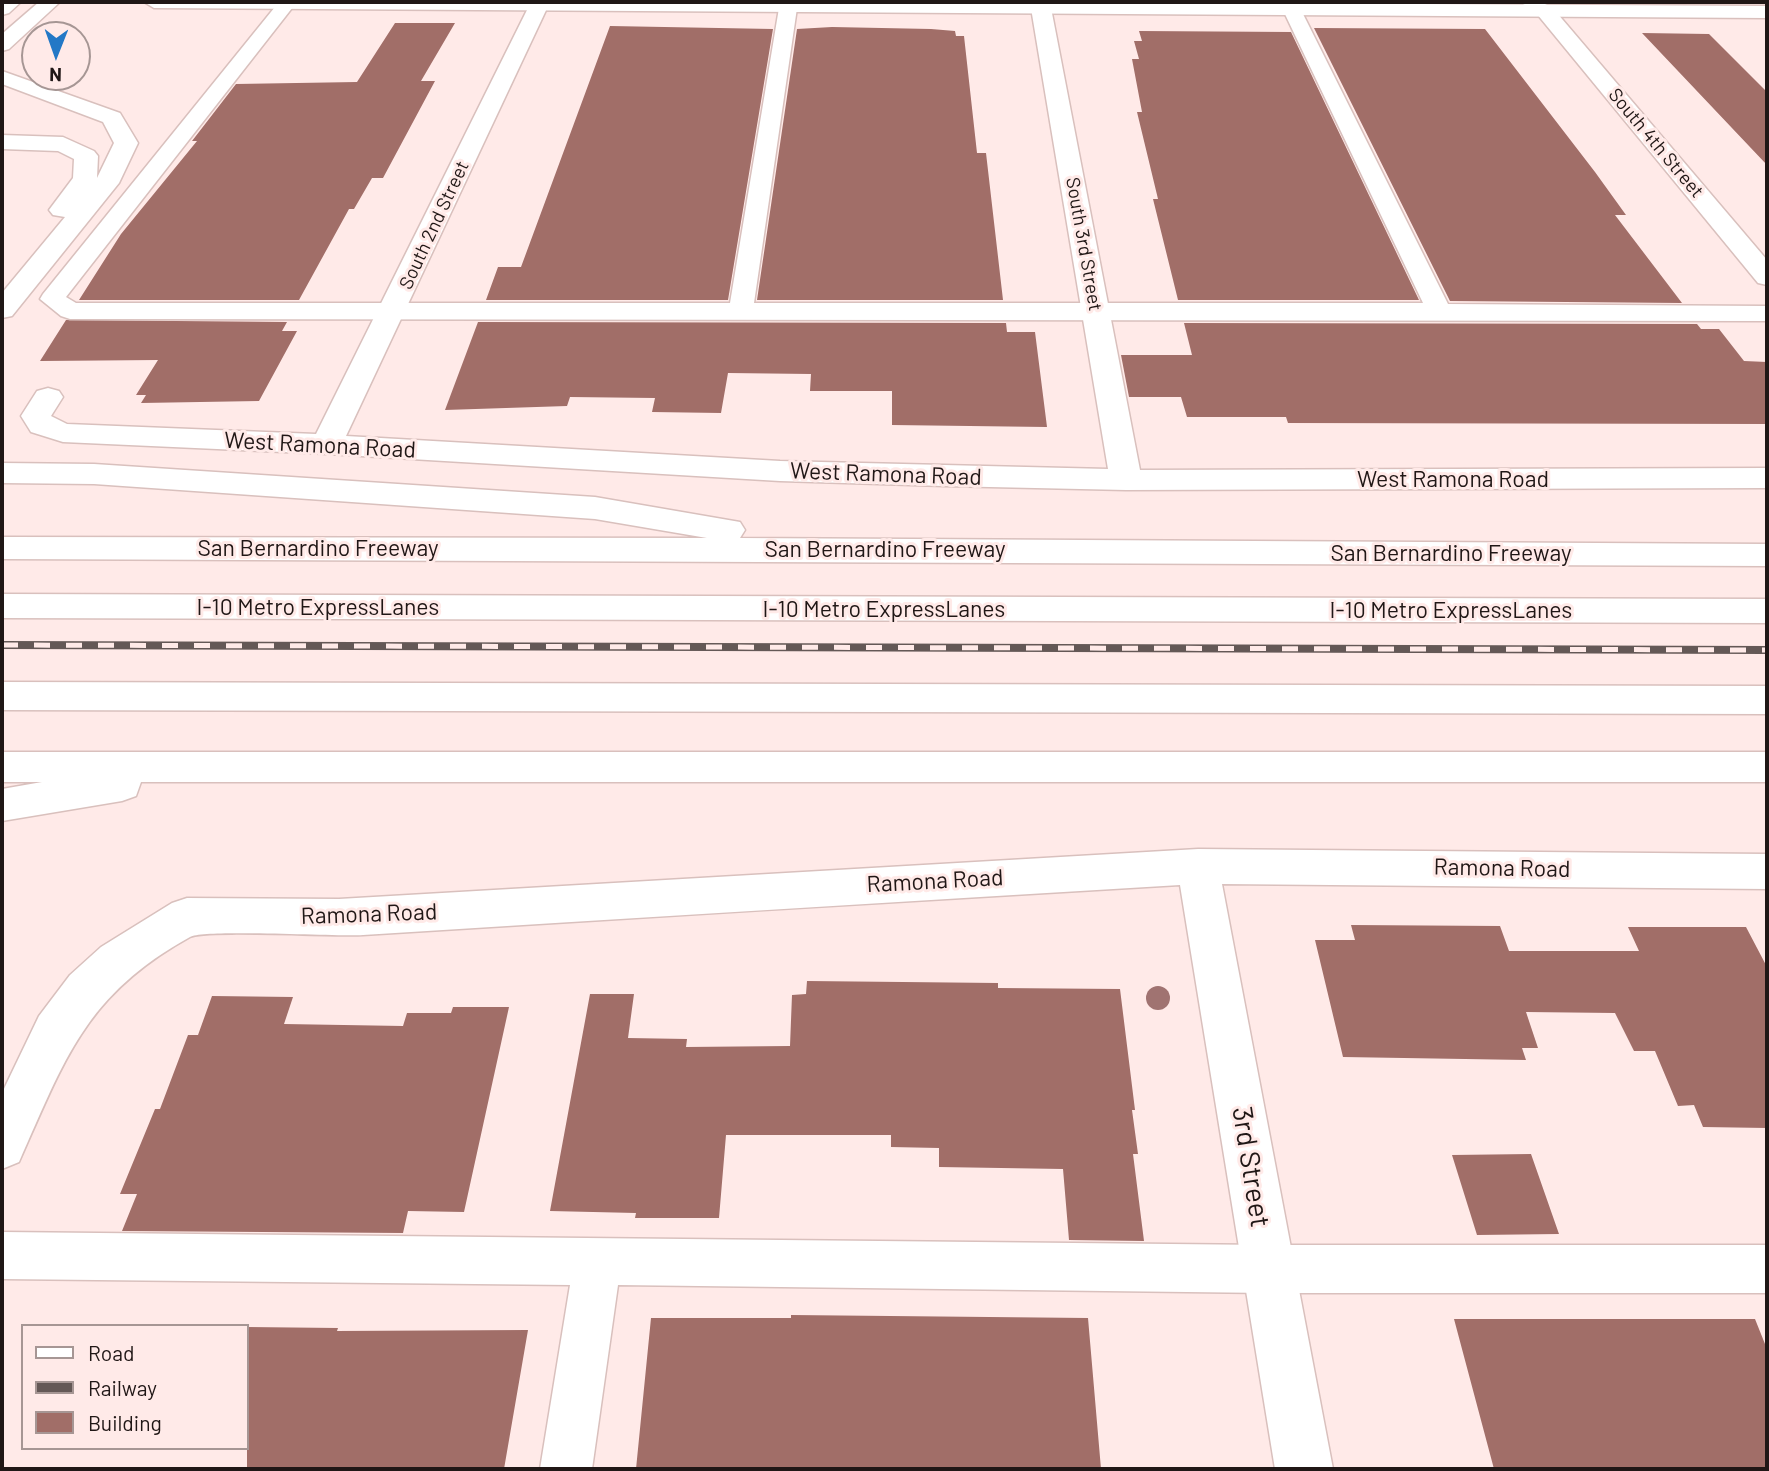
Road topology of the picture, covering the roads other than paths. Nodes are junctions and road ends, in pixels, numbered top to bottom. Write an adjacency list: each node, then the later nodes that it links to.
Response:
1 (11, 2): 13 (main road)
2 (50, 2): 15 (main road)
3 (154, 2): 4 (main road)
4 (218, 2): 5 (main road)
5 (287, 4): 8 (main road); 22 (lane)
6 (667, 4): 8 (main road); 11 (main road)
7 (1538, 4): 9 (main road); 10 (main road); 18 (main road, South 4th Street)
8 (538, 6): 22 (main road, South 2nd Street)
9 (1290, 6): 12 (main road); 23 (lane)
10 (1617, 6): 14 (main road)
11 (788, 8): 12 (main road); 21 (lane)
12 (1041, 8): 24 (main road, South 3rd Street)
13 (2, 9)
14 (1767, 12)
15 (2, 45)
16 (2, 76): 20 (main road)
17 (2, 142): 19 (main road)
18 (1767, 277)
19 (2, 279)
20 (2, 310)
21 (741, 310): 22 (lane); 24 (lane)
22 (394, 311): 27 (main road, South 2nd Street)
23 (1439, 311): 24 (lane); 25 (lane)
24 (1097, 312): 32 (main road, South 3rd Street)
25 (1767, 314)
26 (48, 397): 27 (main road, West Ramona Road)
27 (327, 444): 32 (main road, West Ramona Road)
28 (2, 455): 30 (main road)
29 (2, 473): 30 (main road)
30 (94, 474): 34 (main road)
31 (1767, 478): 32 (main road, West Ramona Road)
32 (1126, 480)
33 (2, 548): 34 (main road, San Bernardino Freeway)
34 (837, 548): 35 (main road, San Bernardino Freeway)
35 (1767, 555)
36 (2, 606): 37 (main road, I-10 Metro ExpressLanes)
37 (1767, 611)
38 (2, 696): 39 (main road)
39 (1767, 700)
40 (2, 767): 41 (main road)
41 (228, 767): 42 (main road); 43 (main road)
42 (1767, 767)
43 (2, 806)
44 (1198, 866): 45 (main road, Ramona Road); 46 (main road, Ramona Road); 49 (main road, 3rd Street)
45 (1767, 871)
46 (2, 1145)
47 (2, 1255): 48 (lane)
48 (597, 1263): 49 (lane); 51 (lane)
49 (1268, 1269): 50 (lane); 52 (main road, 3rd Street)
50 (1767, 1269)
51 (566, 1469)
52 (1304, 1469)

